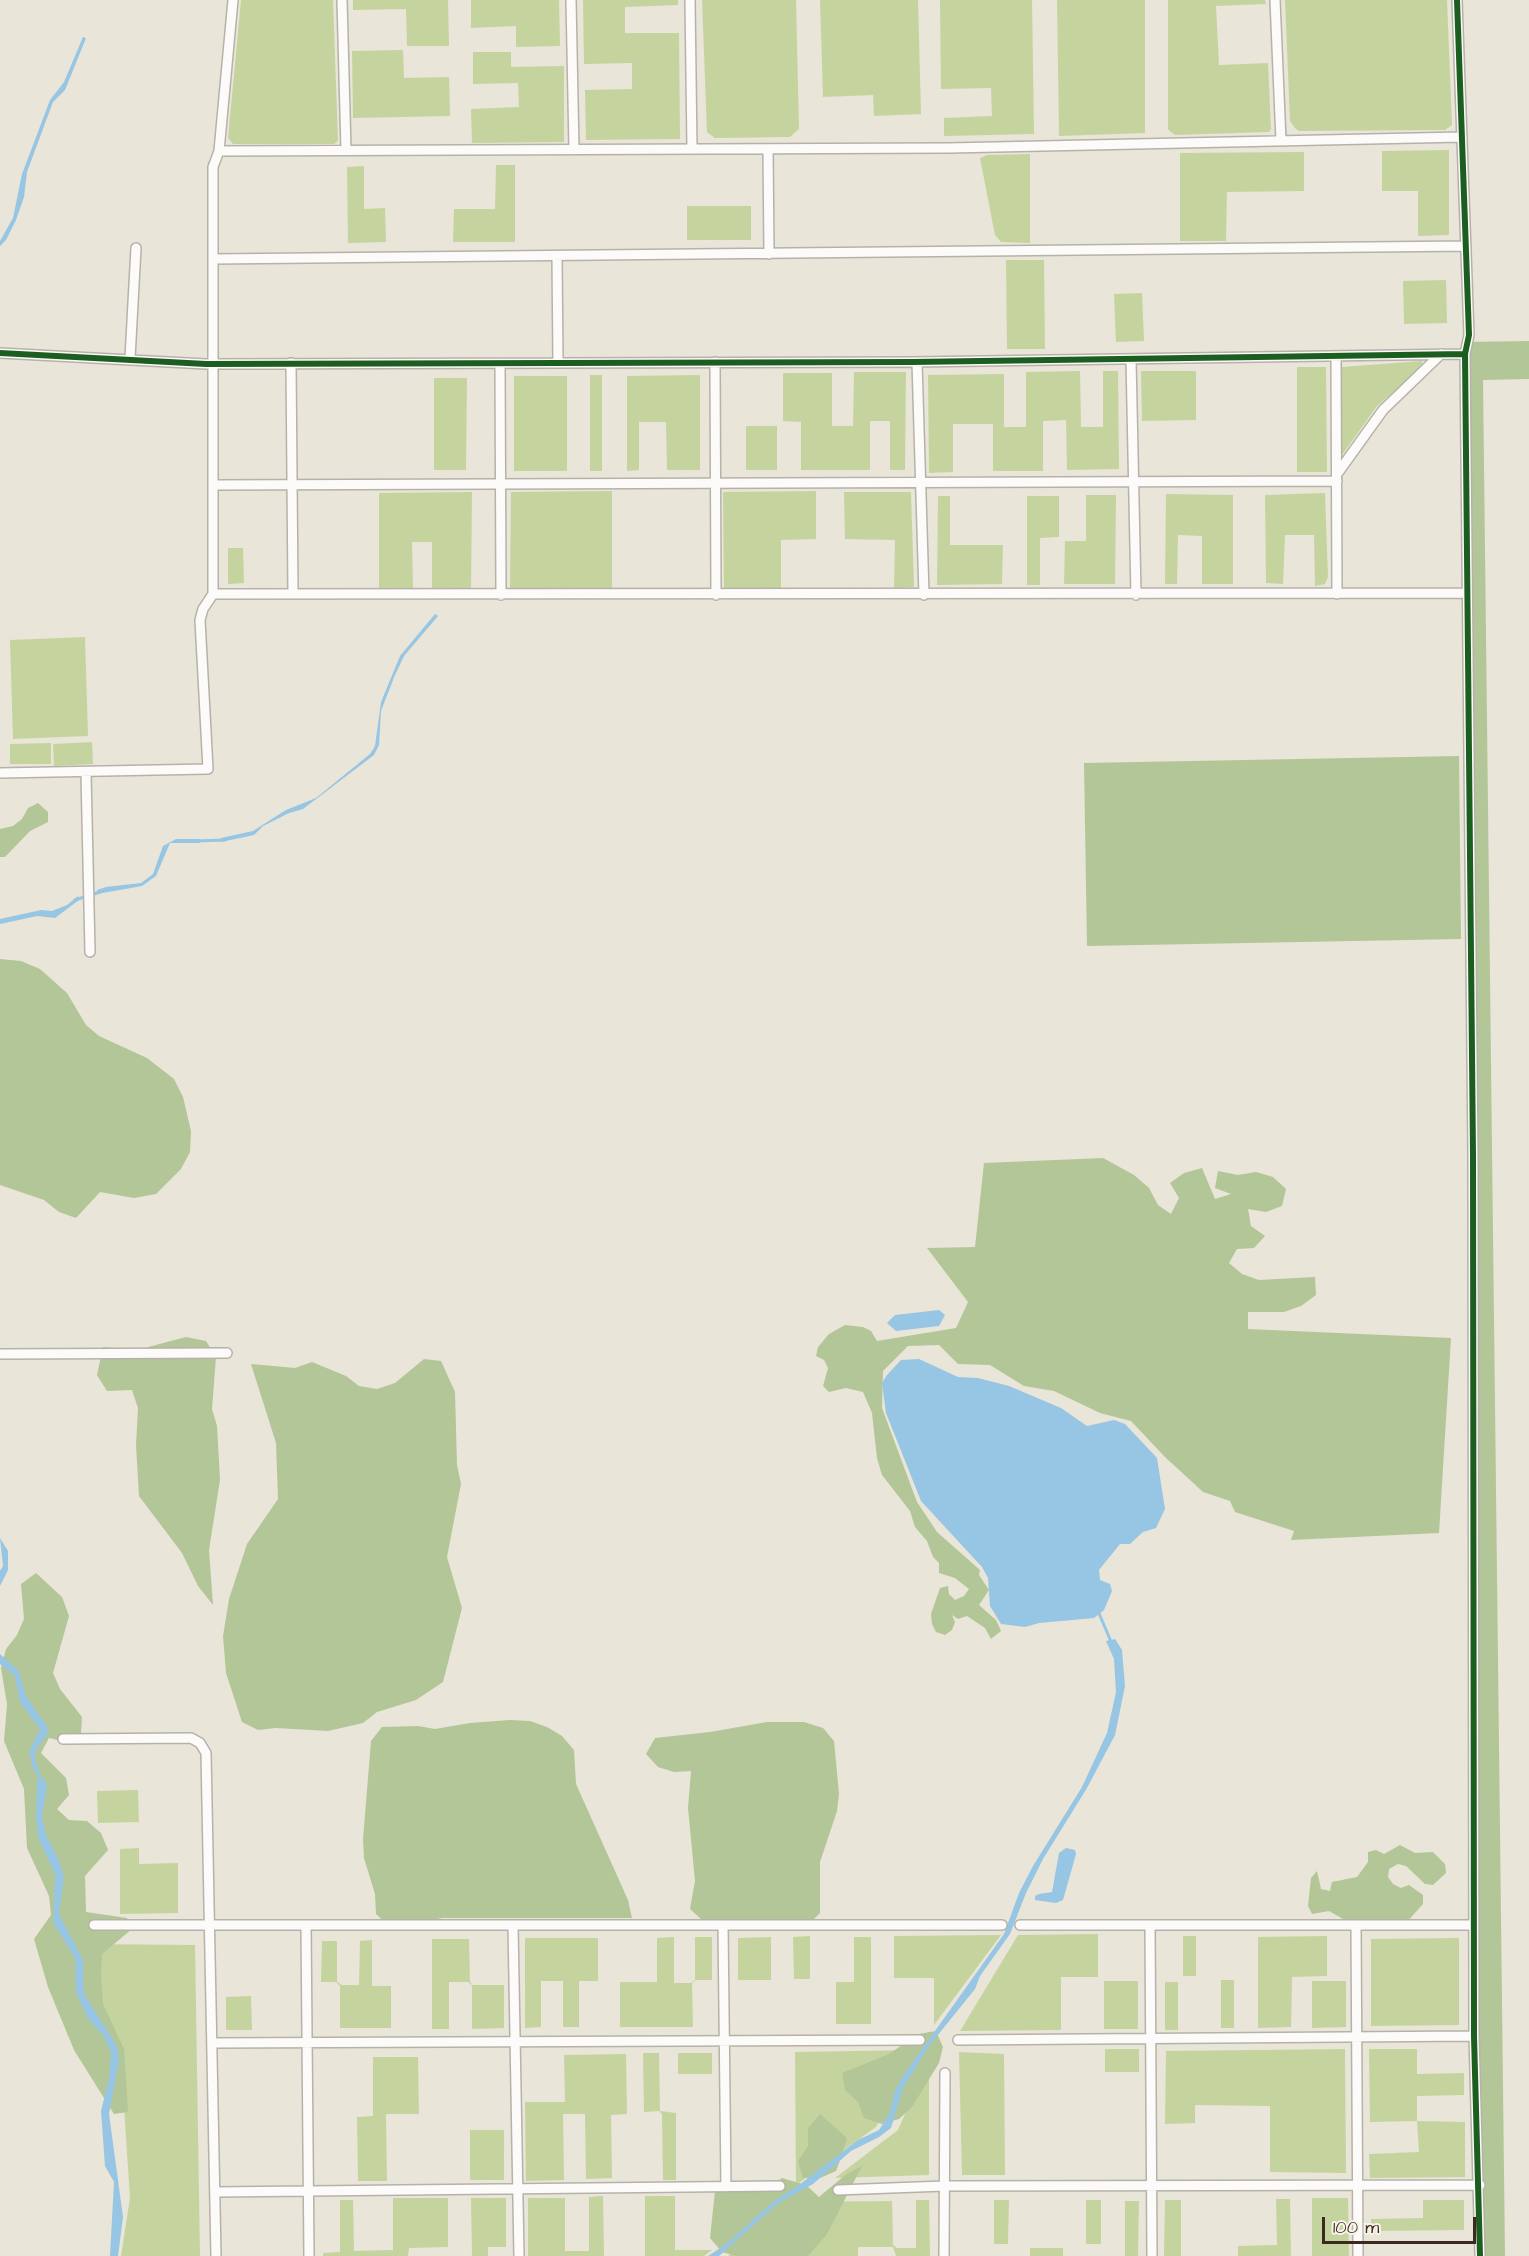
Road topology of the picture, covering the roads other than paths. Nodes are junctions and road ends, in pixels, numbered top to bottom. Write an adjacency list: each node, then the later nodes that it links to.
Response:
1 (232, 0): 13 (street)
2 (342, 0): 12 (street)
3 (571, 0): 9 (street)
4 (690, 0): 10 (street)
5 (1275, 0): 8 (street)
6 (1457, 0): 7 (street)
7 (1462, 138): 8 (street); 14 (street)
8 (1281, 141): 11 (street)
9 (574, 149): 10 (street); 12 (street)
10 (692, 149): 11 (street)
11 (768, 149): 16 (street)
12 (346, 150): 13 (street)
13 (219, 151): 18 (street)
14 (1466, 246): 16 (street); 21 (street)
15 (136, 248): 23 (street)
16 (769, 254): 17 (street)
17 (557, 256): 18 (street); 29 (street)
18 (213, 260): 30 (street)
19 (0, 352): 23 (street)
20 (1441, 354): 21 (street); 22 (street); 31 (street)
21 (1465, 354): 38 (street)
22 (1336, 356): 24 (street); 31 (street)
23 (130, 358): 30 (street)
24 (1131, 359): 26 (street); 32 (street)
25 (715, 362): 26 (street); 29 (street); 33 (street)
26 (917, 362): 34 (street)
27 (291, 363): 28 (street); 30 (street); 37 (street)
28 (500, 363): 29 (street); 35 (street)
29 (558, 363)
30 (213, 364): 36 (street)
31 (1337, 477): 32 (street); 41 (street)
32 (1133, 482): 34 (street); 45 (street)
33 (715, 483): 34 (street); 35 (street); 43 (street)
34 (920, 483): 44 (street)
35 (501, 484): 37 (street); 42 (street)
36 (213, 485): 37 (street); 39 (street)
37 (292, 485): 40 (street)
38 (1467, 593): 41 (street); 61 (street)
39 (213, 594): 40 (street); 47 (street)
40 (293, 594): 42 (street)
41 (1337, 594): 45 (street)
42 (501, 595): 43 (street)
43 (716, 595): 44 (street)
44 (924, 595): 45 (street)
45 (1136, 595)
46 (0, 773): 47 (street)
47 (86, 773): 48 (street)
48 (90, 952)
49 (227, 1353): 50 (street)
50 (0, 1354)
51 (63, 1739): 53 (street)
52 (94, 1925): 53 (street)
53 (209, 1925): 54 (street); 69 (street)
54 (306, 1925): 55 (street); 70 (street)
55 (513, 1925): 56 (street); 68 (street)
56 (723, 1925): 57 (street); 67 (street)
57 (1002, 1925)
58 (1020, 1925): 59 (street)
59 (1150, 1925): 60 (street); 64 (street)
60 (1356, 1925): 61 (street); 63 (street)
61 (1474, 1925): 62 (street)
62 (1474, 2036): 63 (street); 73 (street)
63 (1357, 2037): 64 (street); 72 (street)
64 (1151, 2039): 66 (street); 75 (street)
65 (920, 2040): 67 (street)
66 (958, 2040)
67 (724, 2041): 68 (street); 76 (street)
68 (515, 2042): 70 (street); 78 (street)
69 (212, 2043): 70 (street); 81 (street)
70 (307, 2043): 80 (street)
71 (945, 2073): 74 (street)
72 (1358, 2184): 73 (street); 75 (street); 87 (street)
73 (1480, 2185): 88 (street)
74 (944, 2186): 75 (street); 79 (street); 85 (street)
75 (1151, 2186): 86 (street)
76 (726, 2187): 77 (street); 78 (street)
77 (780, 2187)
78 (518, 2189): 80 (street); 84 (street)
79 (838, 2190)
80 (309, 2191): 81 (street); 83 (street)
81 (215, 2192): 82 (street)
82 (216, 2256)
83 (309, 2256)
84 (519, 2256)
85 (944, 2256)
86 (1152, 2256)
87 (1359, 2256)
88 (1480, 2256)

